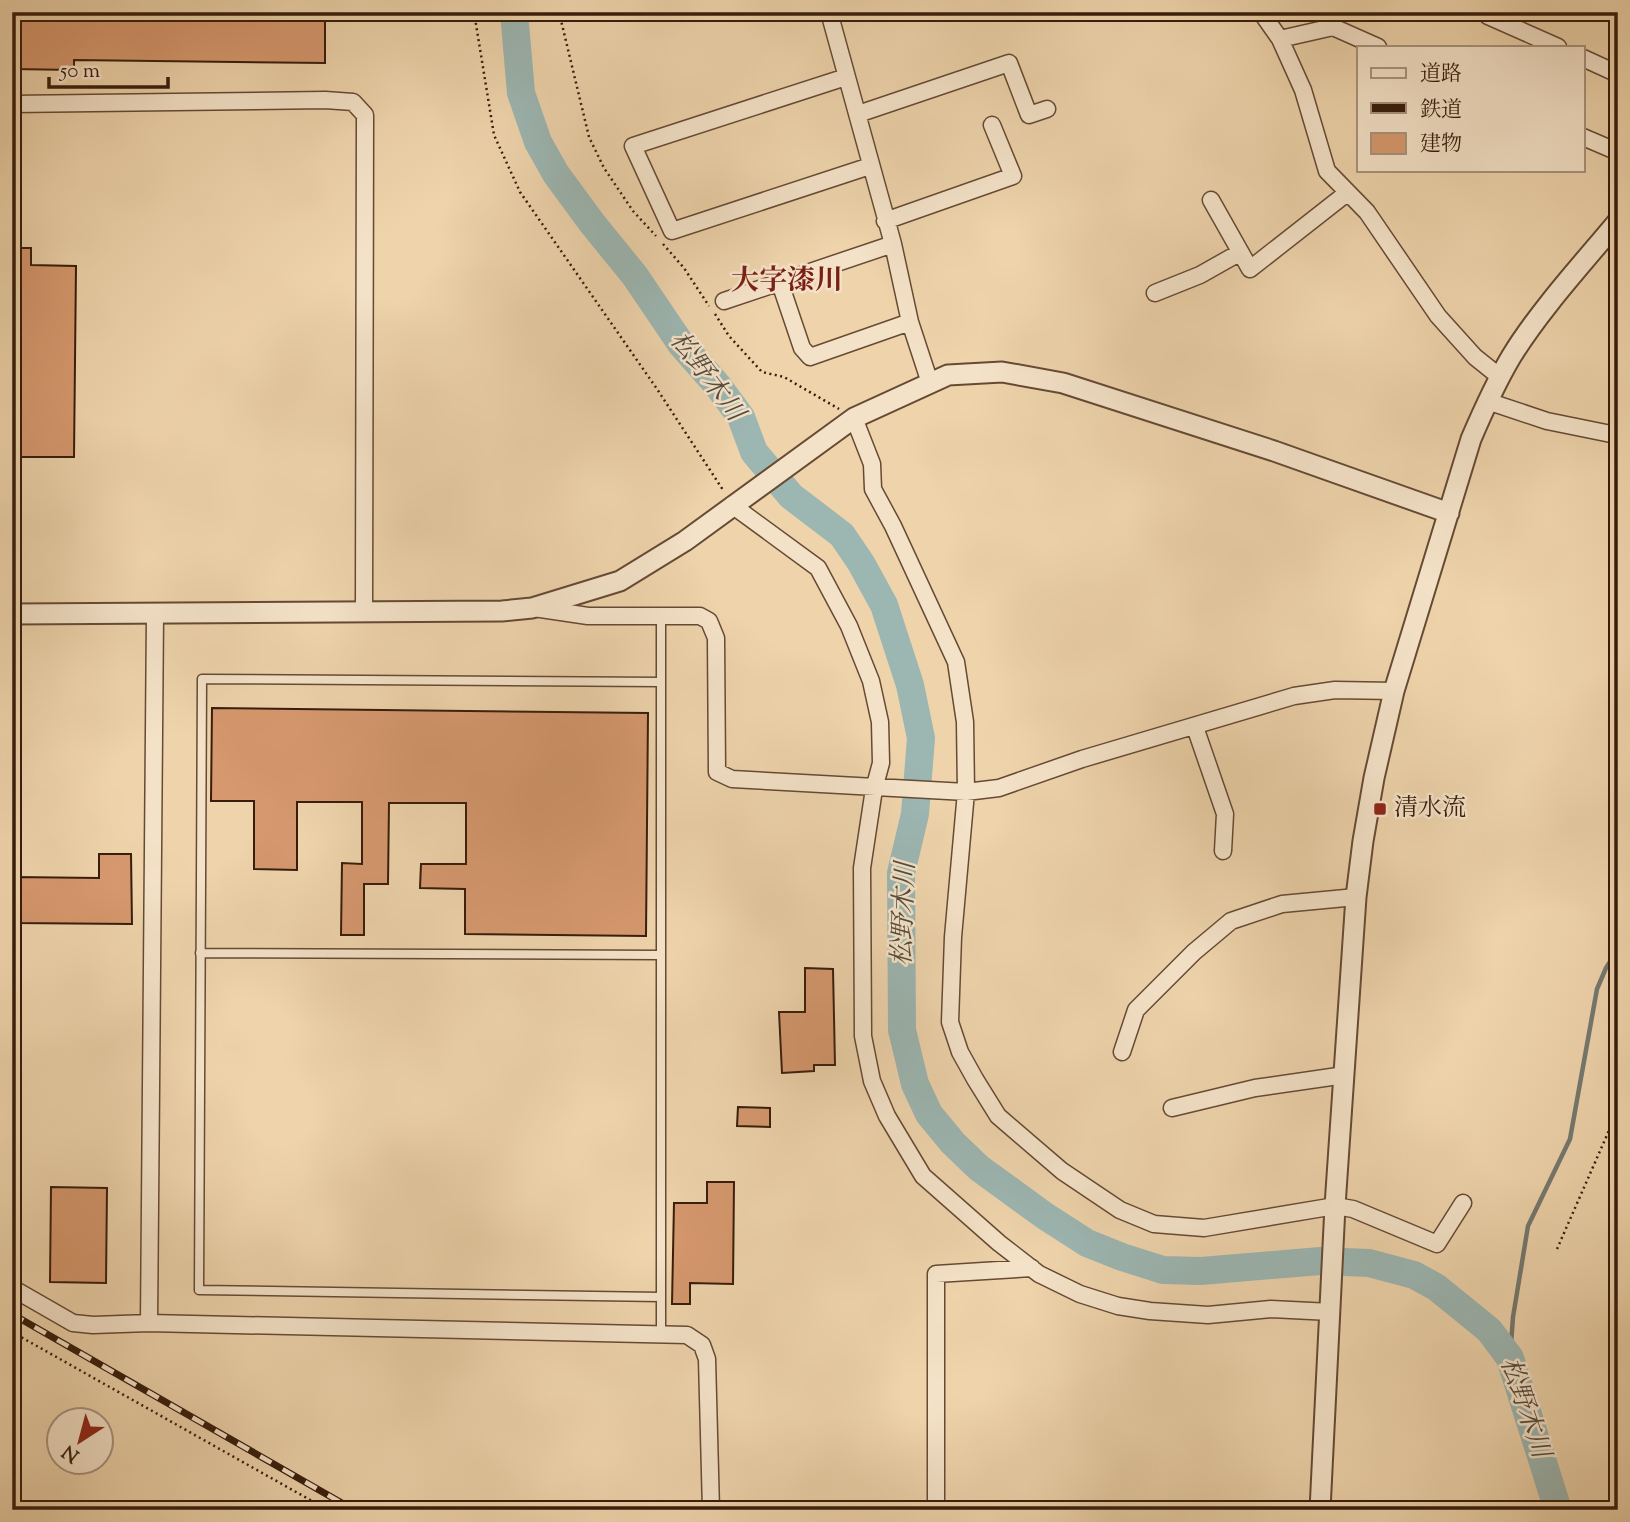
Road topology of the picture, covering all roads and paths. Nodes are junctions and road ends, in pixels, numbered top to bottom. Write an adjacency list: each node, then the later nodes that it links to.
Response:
1 (474, 12): 33 (path)
2 (829, 12): 10 (street)
3 (1262, 12): 5 (street)
4 (1485, 14): 7 (street)
5 (1280, 39): 6 (street); 18 (street)
6 (1376, 46)
7 (1556, 46)
8 (1584, 58): 9 (street)
9 (1618, 74)
10 (846, 77): 13 (street); 17 (street)
11 (12, 104): 36 (street)
12 (1047, 109): 13 (street)
13 (858, 114): 17 (street)
14 (992, 125): 20 (street)
15 (1584, 137): 16 (street)
16 (1618, 152)
17 (870, 166): 20 (street)
18 (1347, 193): 23 (street); 28 (street)
19 (1211, 200): 23 (street)
20 (886, 221): 22 (street)
21 (1618, 221): 28 (street)
22 (893, 244): 24 (street); 27 (street)
23 (1239, 253): 25 (street)
24 (780, 284): 26 (street); 27 (street)
25 (1155, 293)
26 (724, 301)
27 (910, 322): 29 (street)
28 (1500, 377): 30 (street)
29 (930, 383): 31 (street); 34 (street)
30 (1487, 401): 32 (street); 34 (street)
31 (848, 423): 33 (street); 44 (street)
32 (1611, 434)
33 (735, 503): 35 (street); 43 (street)
34 (1449, 513): 41 (street)
35 (532, 608): 36 (street); 39 (street)
36 (364, 612): 38 (street)
37 (12, 614): 38 (street)
38 (155, 614): 60 (street)
39 (661, 616): 40 (lane); 43 (street)
40 (661, 682): 47 (lane); 48 (lane)
41 (1394, 691): 42 (street); 46 (street)
42 (1195, 727): 44 (street); 45 (street)
43 (874, 789): 44 (street); 56 (street)
44 (966, 792): 54 (street)
45 (1223, 851)
46 (1356, 897): 49 (street); 50 (street)
47 (200, 953): 48 (lane); 58 (lane)
48 (661, 955): 58 (lane)
49 (1122, 1052)
50 (1345, 1075): 51 (street); 54 (street)
51 (1172, 1108)
52 (1618, 1110): 55 (path)
53 (1463, 1203): 54 (street)
54 (1335, 1211): 59 (street)
55 (1557, 1248)
56 (1032, 1268): 59 (street); 65 (street)
57 (12, 1288): 60 (street)
58 (661, 1297): 62 (lane)
59 (1331, 1307): 66 (street)
60 (149, 1323): 62 (street)
61 (12, 1332): 63 (path)
62 (661, 1335): 64 (street)
63 (328, 1510)
64 (711, 1510)
65 (936, 1510)
66 (1321, 1510)

